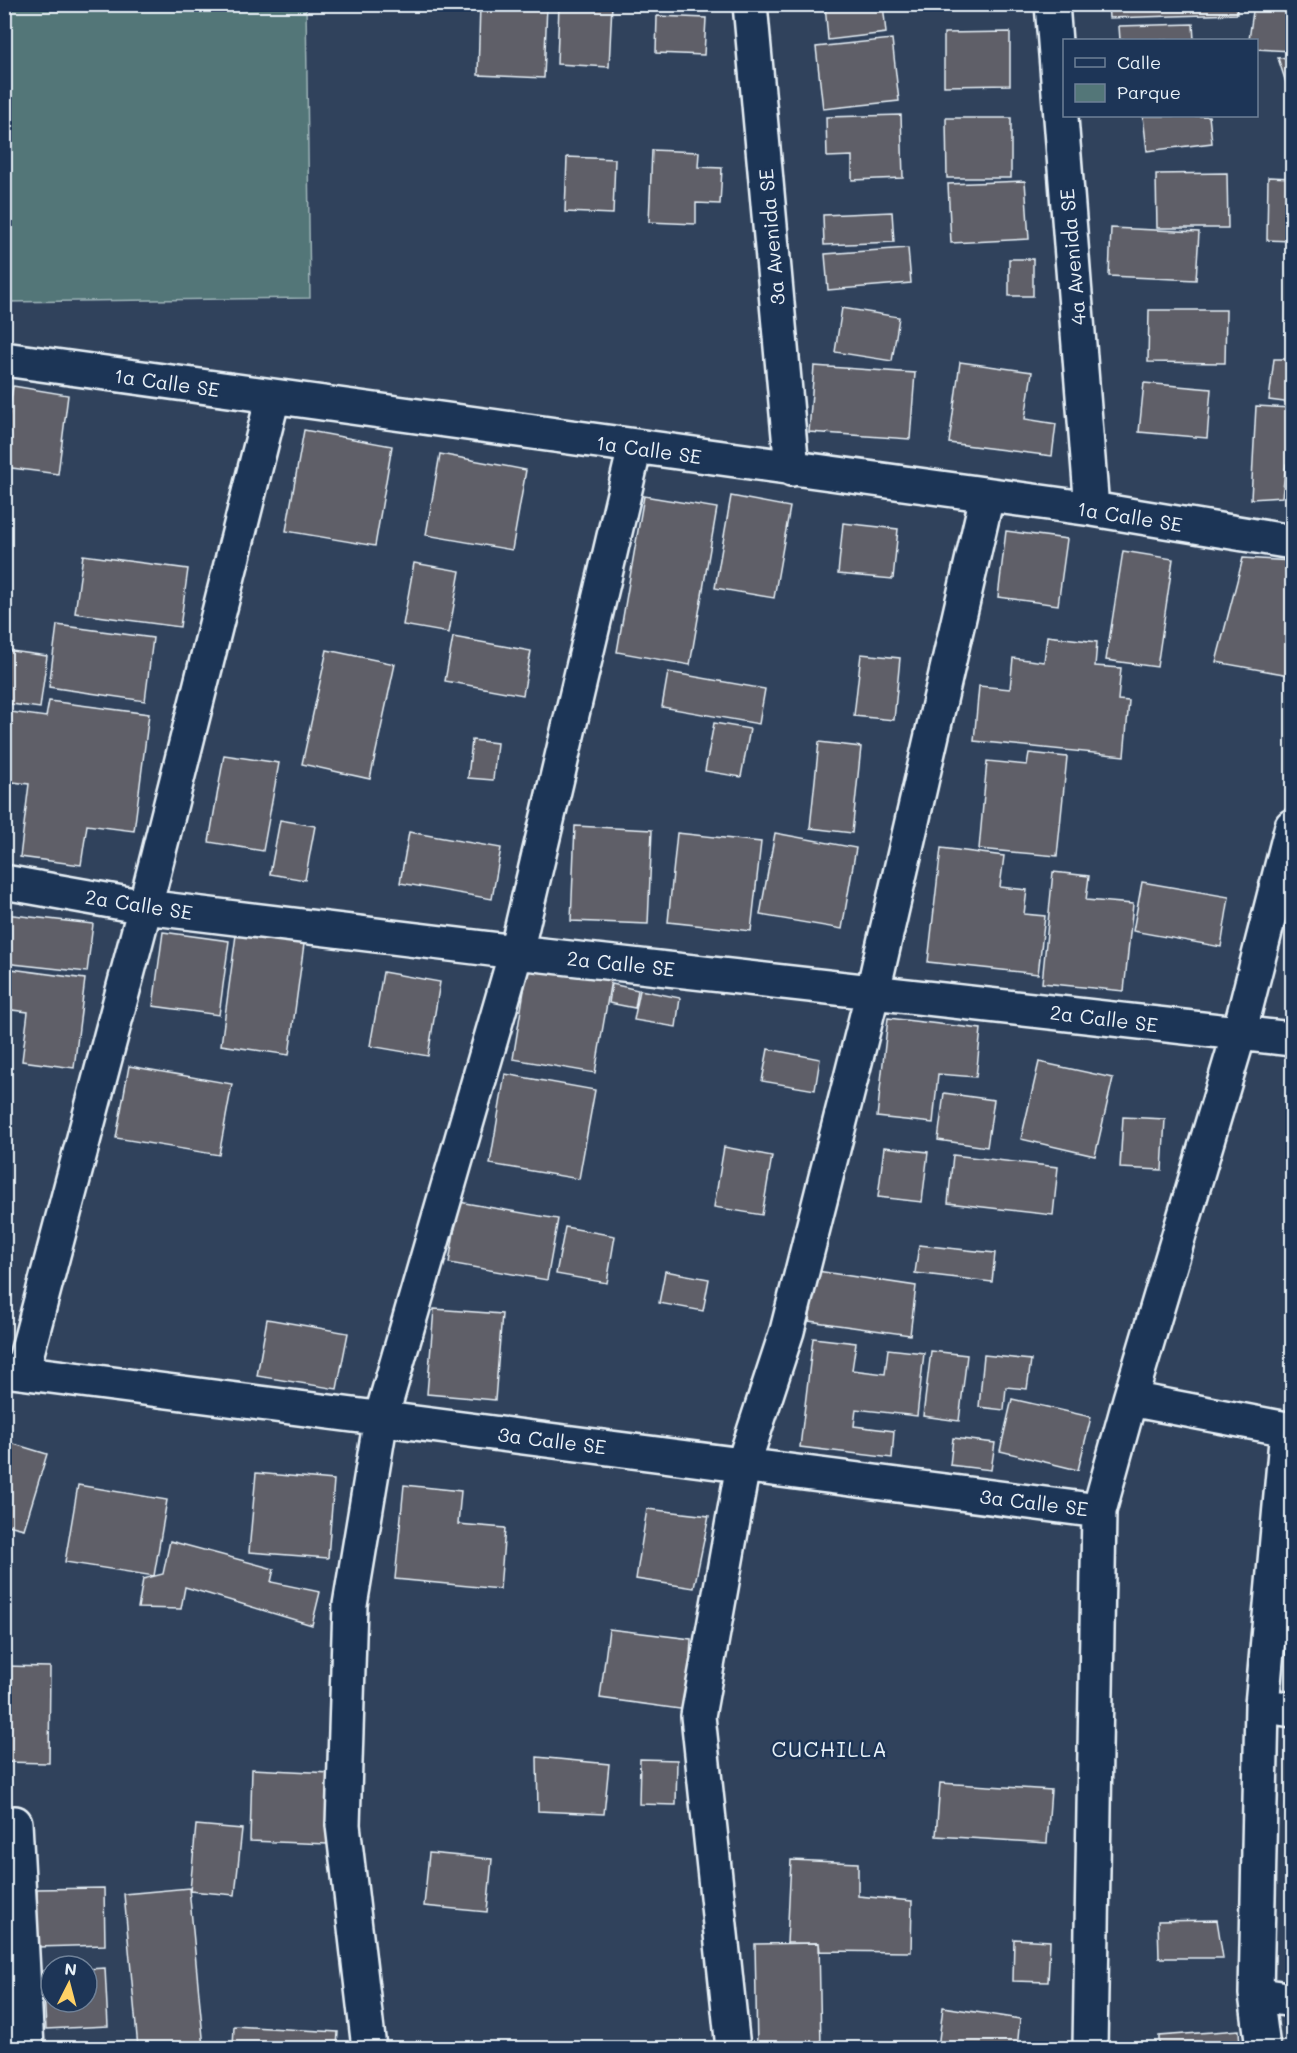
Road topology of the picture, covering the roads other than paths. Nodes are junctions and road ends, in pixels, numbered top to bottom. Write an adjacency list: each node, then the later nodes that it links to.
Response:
1 (750, 4): 6 (street, 3a Avenida SE)
2 (1052, 4): 8 (street, 4a Avenida SE)
3 (4, 359): 4 (street, 1a Calle SE)
4 (273, 397): 5 (street, 1a Calle SE); 12 (street)
5 (635, 447): 6 (street, 1a Calle SE); 13 (street)
6 (792, 469): 7 (street, 1a Calle SE)
7 (987, 496): 8 (street, 1a Calle SE); 14 (street)
8 (1092, 509): 9 (street, 1a Calle SE)
9 (1293, 542)
10 (1293, 826): 15 (street)
11 (4, 882): 12 (street, 2a Calle SE)
12 (145, 907): 13 (street, 2a Calle SE); 17 (street)
13 (516, 952): 14 (street, 2a Calle SE); 19 (street)
14 (873, 991): 15 (street, 2a Calle SE); 21 (street)
15 (1239, 1034): 16 (street, 2a Calle SE); 18 (street)
16 (1293, 1039)
17 (13, 1371): 19 (street, 3a Calle SE)
18 (1130, 1399): 20 (street); 22 (street)
19 (381, 1418): 21 (street, 3a Calle SE); 28 (street)
20 (1290, 1430): 23 (street)
21 (743, 1464): 22 (street, 3a Calle SE); 29 (street)
22 (1100, 1510): 30 (street)
23 (1277, 1708): 25 (street)
24 (15, 1823): 27 (street)
25 (1256, 1994): 26 (street); 31 (street)
26 (1293, 2000)
27 (27, 2049)
28 (369, 2049)
29 (733, 2049)
30 (1090, 2049)
31 (1263, 2049)

